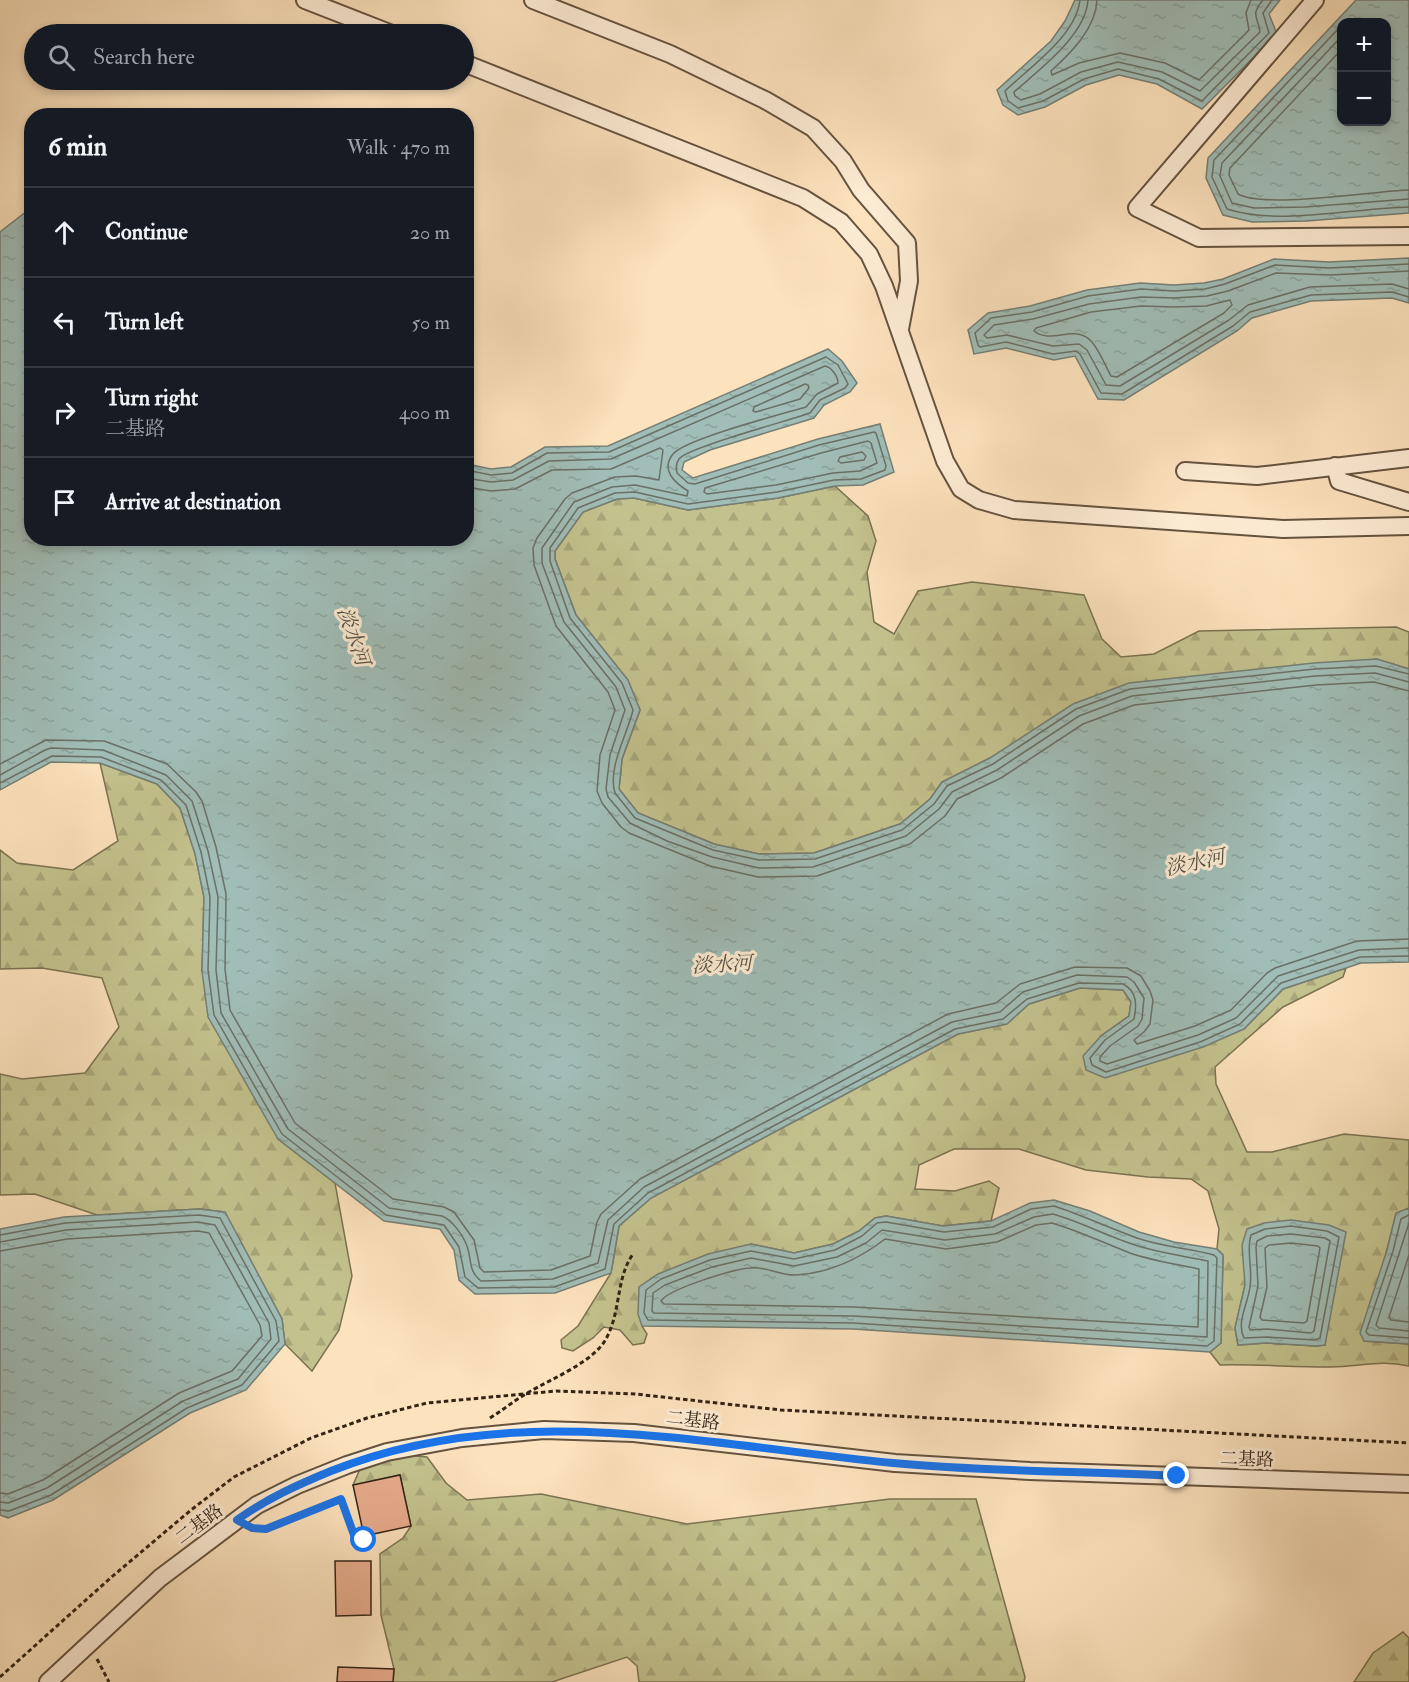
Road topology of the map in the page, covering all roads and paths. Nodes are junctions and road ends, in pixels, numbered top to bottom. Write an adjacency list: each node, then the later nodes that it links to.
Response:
1 (305, 0): 4 (street)
2 (533, 0): 7 (street)
3 (1315, 0): 6 (street)
4 (366, 24)
5 (474, 67): 7 (street)
6 (1409, 236)
7 (899, 330): 12 (street)
8 (1409, 458): 9 (street)
9 (1335, 466): 10 (street); 11 (street)
10 (1185, 471)
11 (1409, 502)
12 (1409, 526)
13 (633, 1254): 14 (path)
14 (489, 1419)
15 (1409, 1484): 16 (street, 二基路)
16 (237, 1520): 17 (path); 18 (street, 二基路)
17 (375, 1539)
18 (88, 1645): 19 (street, 二基路); 20 (path)
19 (48, 1682)
20 (109, 1682)

